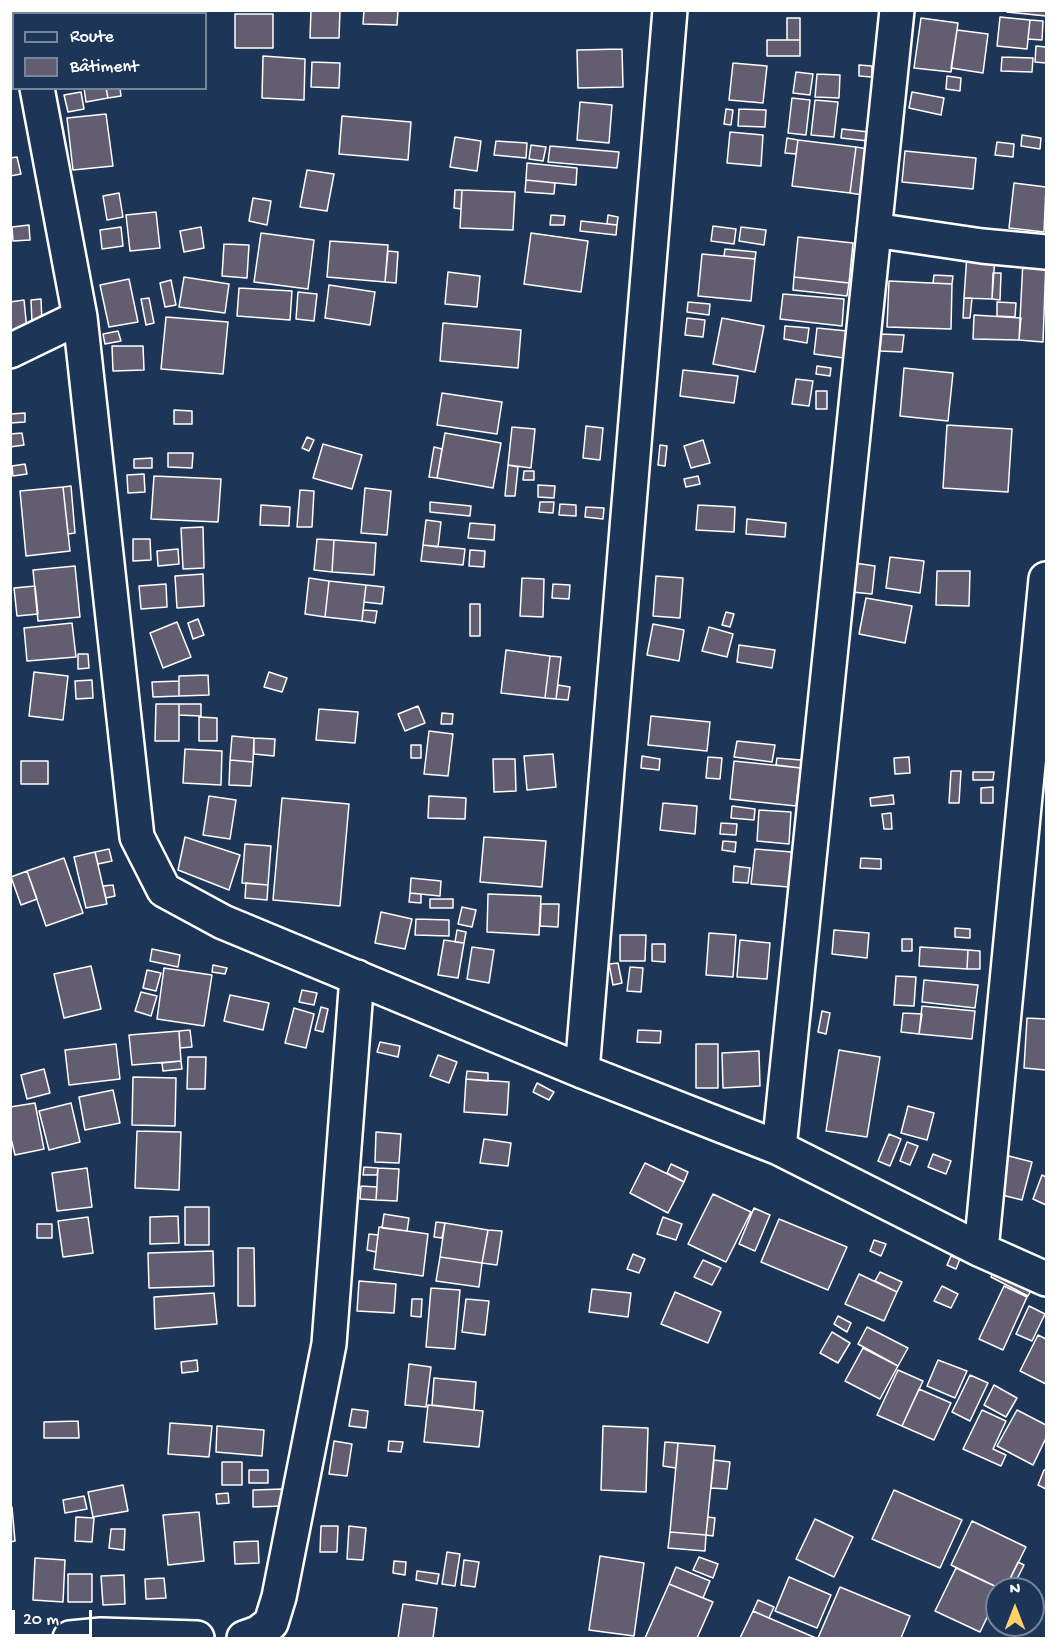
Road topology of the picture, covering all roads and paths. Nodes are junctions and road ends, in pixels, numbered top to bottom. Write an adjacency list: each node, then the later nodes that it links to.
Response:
1 (670, 10): 11 (street)
2 (897, 10): 4 (street)
3 (37, 90): 6 (street)
4 (874, 230): 5 (street); 12 (street)
5 (1047, 252)
6 (80, 317): 7 (street); 10 (street)
7 (10, 351)
8 (1047, 579): 9 (street)
9 (1040, 725): 13 (street)
10 (357, 977): 11 (street); 17 (street)
11 (582, 1071): 12 (street)
12 (779, 1148): 13 (street)
13 (981, 1250): 14 (street)
14 (1047, 1279)
15 (70, 1638): 16 (street)
16 (197, 1638)
17 (244, 1638)

